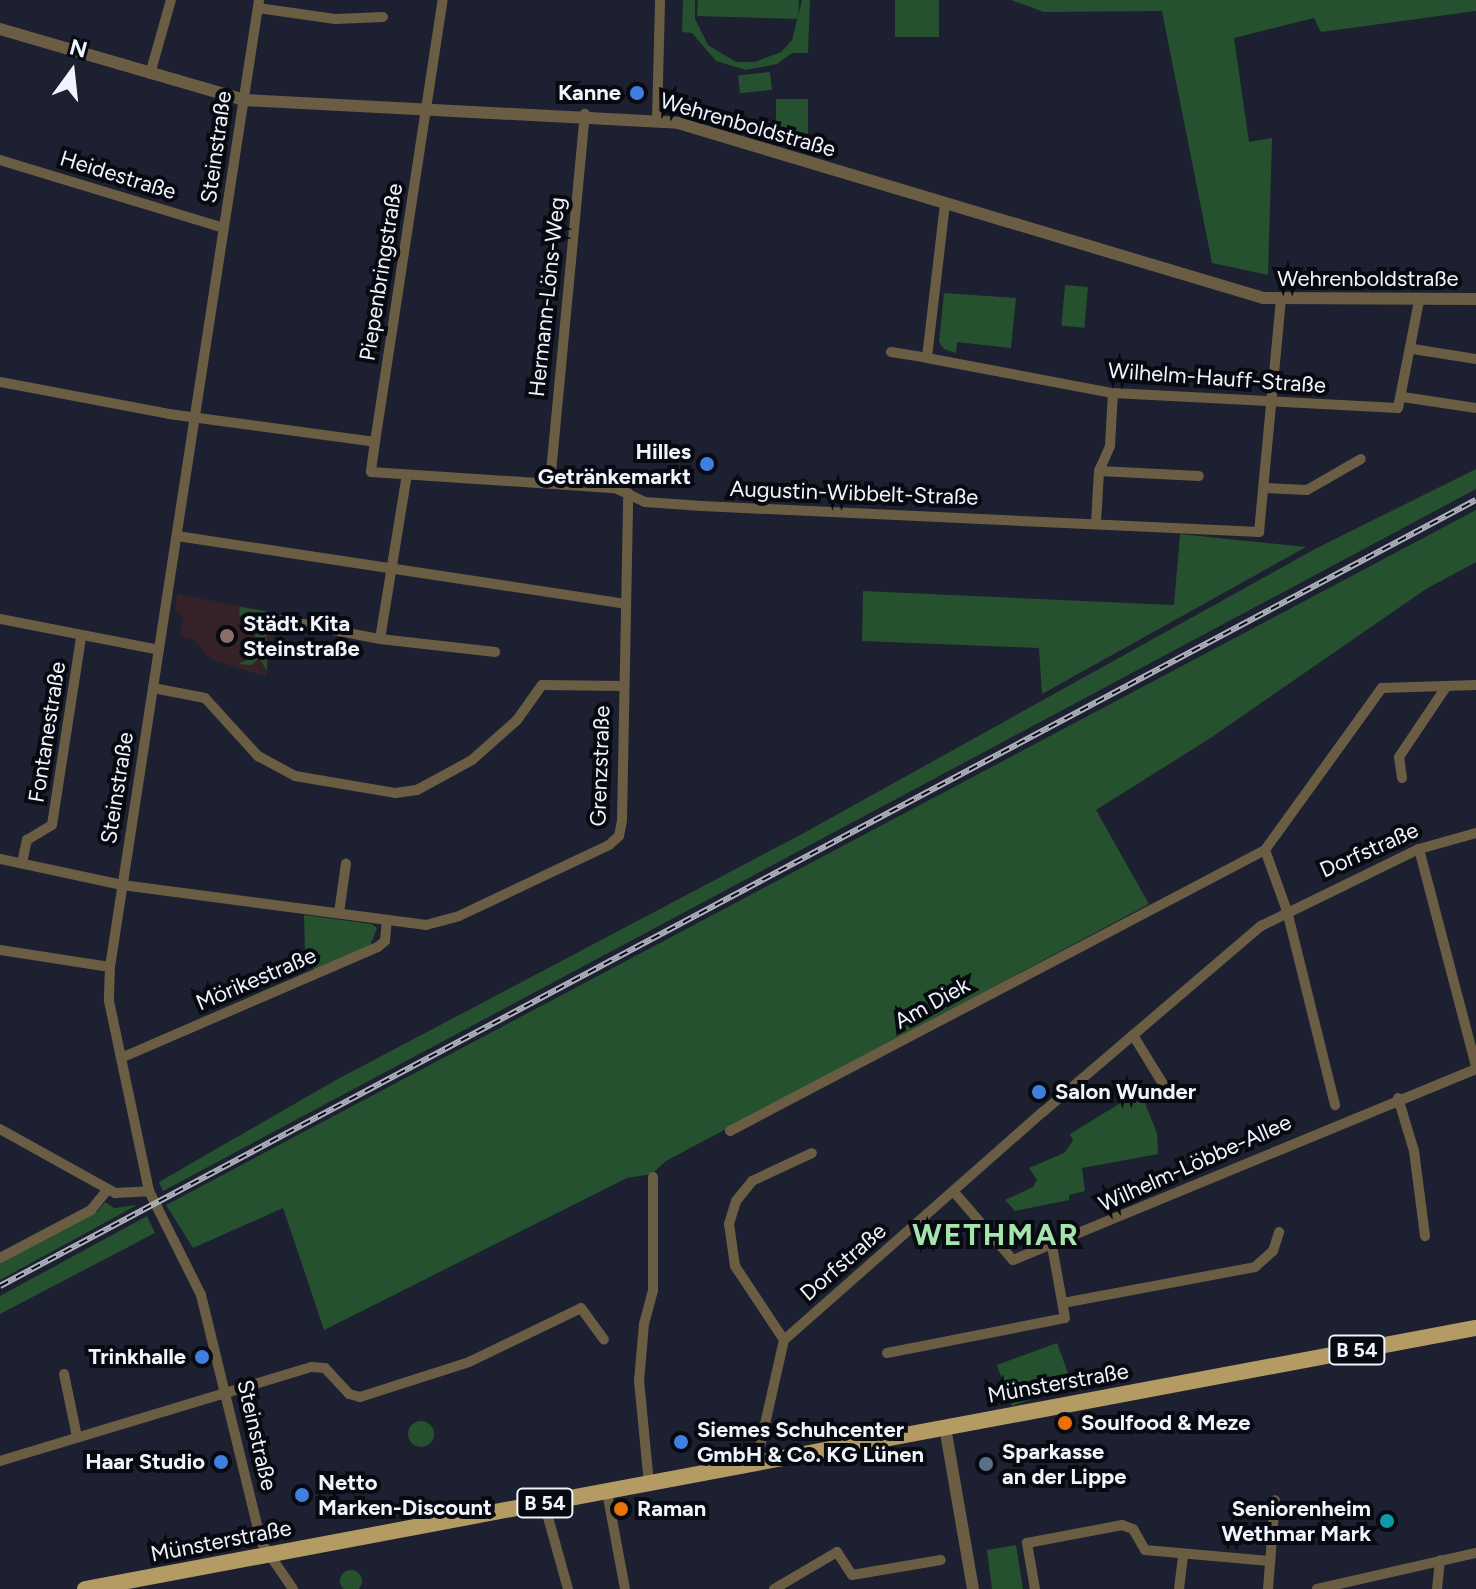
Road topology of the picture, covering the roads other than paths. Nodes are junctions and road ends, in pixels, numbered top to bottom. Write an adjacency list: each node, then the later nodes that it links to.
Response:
1 (171, 0): 7 (street)
2 (443, 0): 9 (street, Piepenbringstraße)
3 (660, 0): 11 (street)
4 (258, 4): 5 (street, Steinstraße); 8 (street, Steinstraße)
5 (383, 17)
6 (0, 29): 7 (street, Wehrenboldstraße)
7 (150, 74): 8 (street, Wehrenboldstraße)
8 (244, 100): 9 (street, Wehrenboldstraße); 14 (street, Steinstraße)
9 (428, 108): 10 (street, Wehrenboldstraße); 28 (street, Piepenbringstraße)
10 (585, 114): 11 (street, Wehrenboldstraße); 33 (street, Hermann-Löns-Weg)
11 (657, 118): 13 (street, Wehrenboldstraße)
12 (0, 160): 14 (street, Heidestraße)
13 (945, 204): 16 (street, Wehrenboldstraße); 20 (street)
14 (224, 228): 27 (street, Steinstraße)
15 (1476, 299): 17 (street, Wehrenboldstraße)
16 (1281, 301): 17 (street, Wehrenboldstraße); 25 (street, Augustin-Wibbelt-Straße)
17 (1419, 301): 18 (street)
18 (1413, 349): 21 (street); 24 (street)
19 (891, 352): 20 (street, Wilhelm-Hauff-Straße)
20 (927, 358): 23 (street, Wilhelm-Hauff-Straße)
21 (1476, 359)
22 (0, 382): 27 (street)
23 (1113, 393): 25 (street, Wilhelm-Hauff-Straße); 30 (street)
24 (1403, 397): 25 (street, Wilhelm-Hauff-Straße); 26 (street)
25 (1271, 403): 34 (street, Augustin-Wibbelt-Straße)
26 (1476, 408)
27 (195, 417): 28 (street); 37 (street, Steinstraße)
28 (375, 442): 31 (street, Augustin-Wibbelt-Straße)
29 (1361, 459): 34 (street)
30 (1099, 471): 32 (street); 36 (street)
31 (407, 475): 33 (street, Augustin-Wibbelt-Straße); 38 (street)
32 (1199, 476)
33 (550, 483): 35 (street, Augustin-Wibbelt-Straße)
34 (1265, 488): 36 (street, Augustin-Wibbelt-Straße)
35 (628, 493): 36 (street, Augustin-Wibbelt-Straße); 39 (street, Grenzstraße)
36 (1096, 522)
37 (177, 536): 38 (street); 44 (street, Steinstraße)
38 (393, 569): 39 (street); 43 (street)
39 (624, 604): 47 (street, Grenzstraße)
40 (0, 619): 42 (street, Fontanestraße)
41 (282, 620): 43 (street)
42 (81, 638): 44 (street, Fontanestraße); 55 (street, Fontanestraße)
43 (380, 639): 45 (street)
44 (159, 650): 49 (street, Steinstraße)
45 (495, 652)
46 (1476, 685): 48 (street)
47 (623, 686): 49 (street); 60 (street, Grenzstraße)
48 (1446, 687): 50 (street); 53 (street)
49 (153, 688): 57 (street, Steinstraße)
50 (1402, 778)
51 (1476, 833): 52 (street, Dorfstraße)
52 (1419, 849): 58 (street, Dorfstraße); 65 (street)
53 (1265, 850): 58 (street); 70 (street, Am Diek)
54 (0, 859): 55 (street, Grenzstraße)
55 (22, 863): 57 (street, Grenzstraße)
56 (346, 863): 59 (street)
57 (122, 885): 59 (street, Grenzstraße); 62 (street, Steinstraße)
58 (1287, 911): 63 (street, Dorfstraße); 68 (street)
59 (339, 913): 60 (street, Grenzstraße)
60 (387, 920): 64 (street, Mörikestraße)
61 (0, 950): 62 (street)
62 (110, 967): 64 (street, Steinstraße)
63 (1133, 1035): 66 (street); 75 (street, Dorfstraße)
64 (121, 1058): 74 (street, Steinstraße)
65 (1476, 1068): 67 (street, Wilhelm-Löbbe-Allee)
66 (1171, 1097)
67 (1398, 1098): 77 (street); 78 (street, Wilhelm-Löbbe-Allee)
68 (1335, 1105)
69 (0, 1129): 73 (street)
70 (730, 1131)
71 (812, 1153): 83 (street)
72 (653, 1177): 91 (street)
73 (107, 1190): 74 (street); 79 (street)
74 (149, 1191): 86 (street, Steinstraße)
75 (954, 1192): 78 (street, Wilhelm-Löbbe-Allee); 83 (street, Dorfstraße)
76 (1279, 1232): 80 (street)
77 (1425, 1236)
78 (1052, 1246): 80 (street)
79 (0, 1258)
80 (1063, 1303): 84 (street)
81 (1476, 1328): 87 (main road, Münsterstraße / B 54)
82 (604, 1340): 86 (street)
83 (784, 1340): 90 (street)
84 (887, 1353)
85 (64, 1374): 88 (street)
86 (227, 1395): 88 (street); 95 (street, Steinstraße)
87 (945, 1427): 90 (main road, Münsterstraße / B 54); 107 (street)
88 (77, 1437): 89 (street)
89 (0, 1461)
90 (756, 1464): 91 (main road, Münsterstraße / B 54)
91 (649, 1484): 92 (main road, Münsterstraße / B 54)
92 (607, 1492): 94 (main road, Münsterstraße / B 54); 105 (street)
93 (1275, 1500): 100 (street)
94 (544, 1503): 95 (main road, Münsterstraße / B 54); 104 (street)
95 (271, 1553): 102 (main road, Münsterstraße / B 54); 103 (street, Steinstraße)
96 (1476, 1553): 99 (street)
97 (1183, 1555): 100 (street); 108 (street); 109 (street)
98 (941, 1560): 106 (street)
99 (1440, 1560): 101 (street); 112 (street)
100 (1270, 1561): 110 (street)
101 (1354, 1585): 111 (street)
102 (85, 1589)
103 (293, 1589)
104 (568, 1589)
105 (625, 1589)
106 (774, 1589)
107 (973, 1589)
108 (1035, 1589)
109 (1179, 1589)
110 (1268, 1589)
111 (1317, 1589)
112 (1437, 1589)

